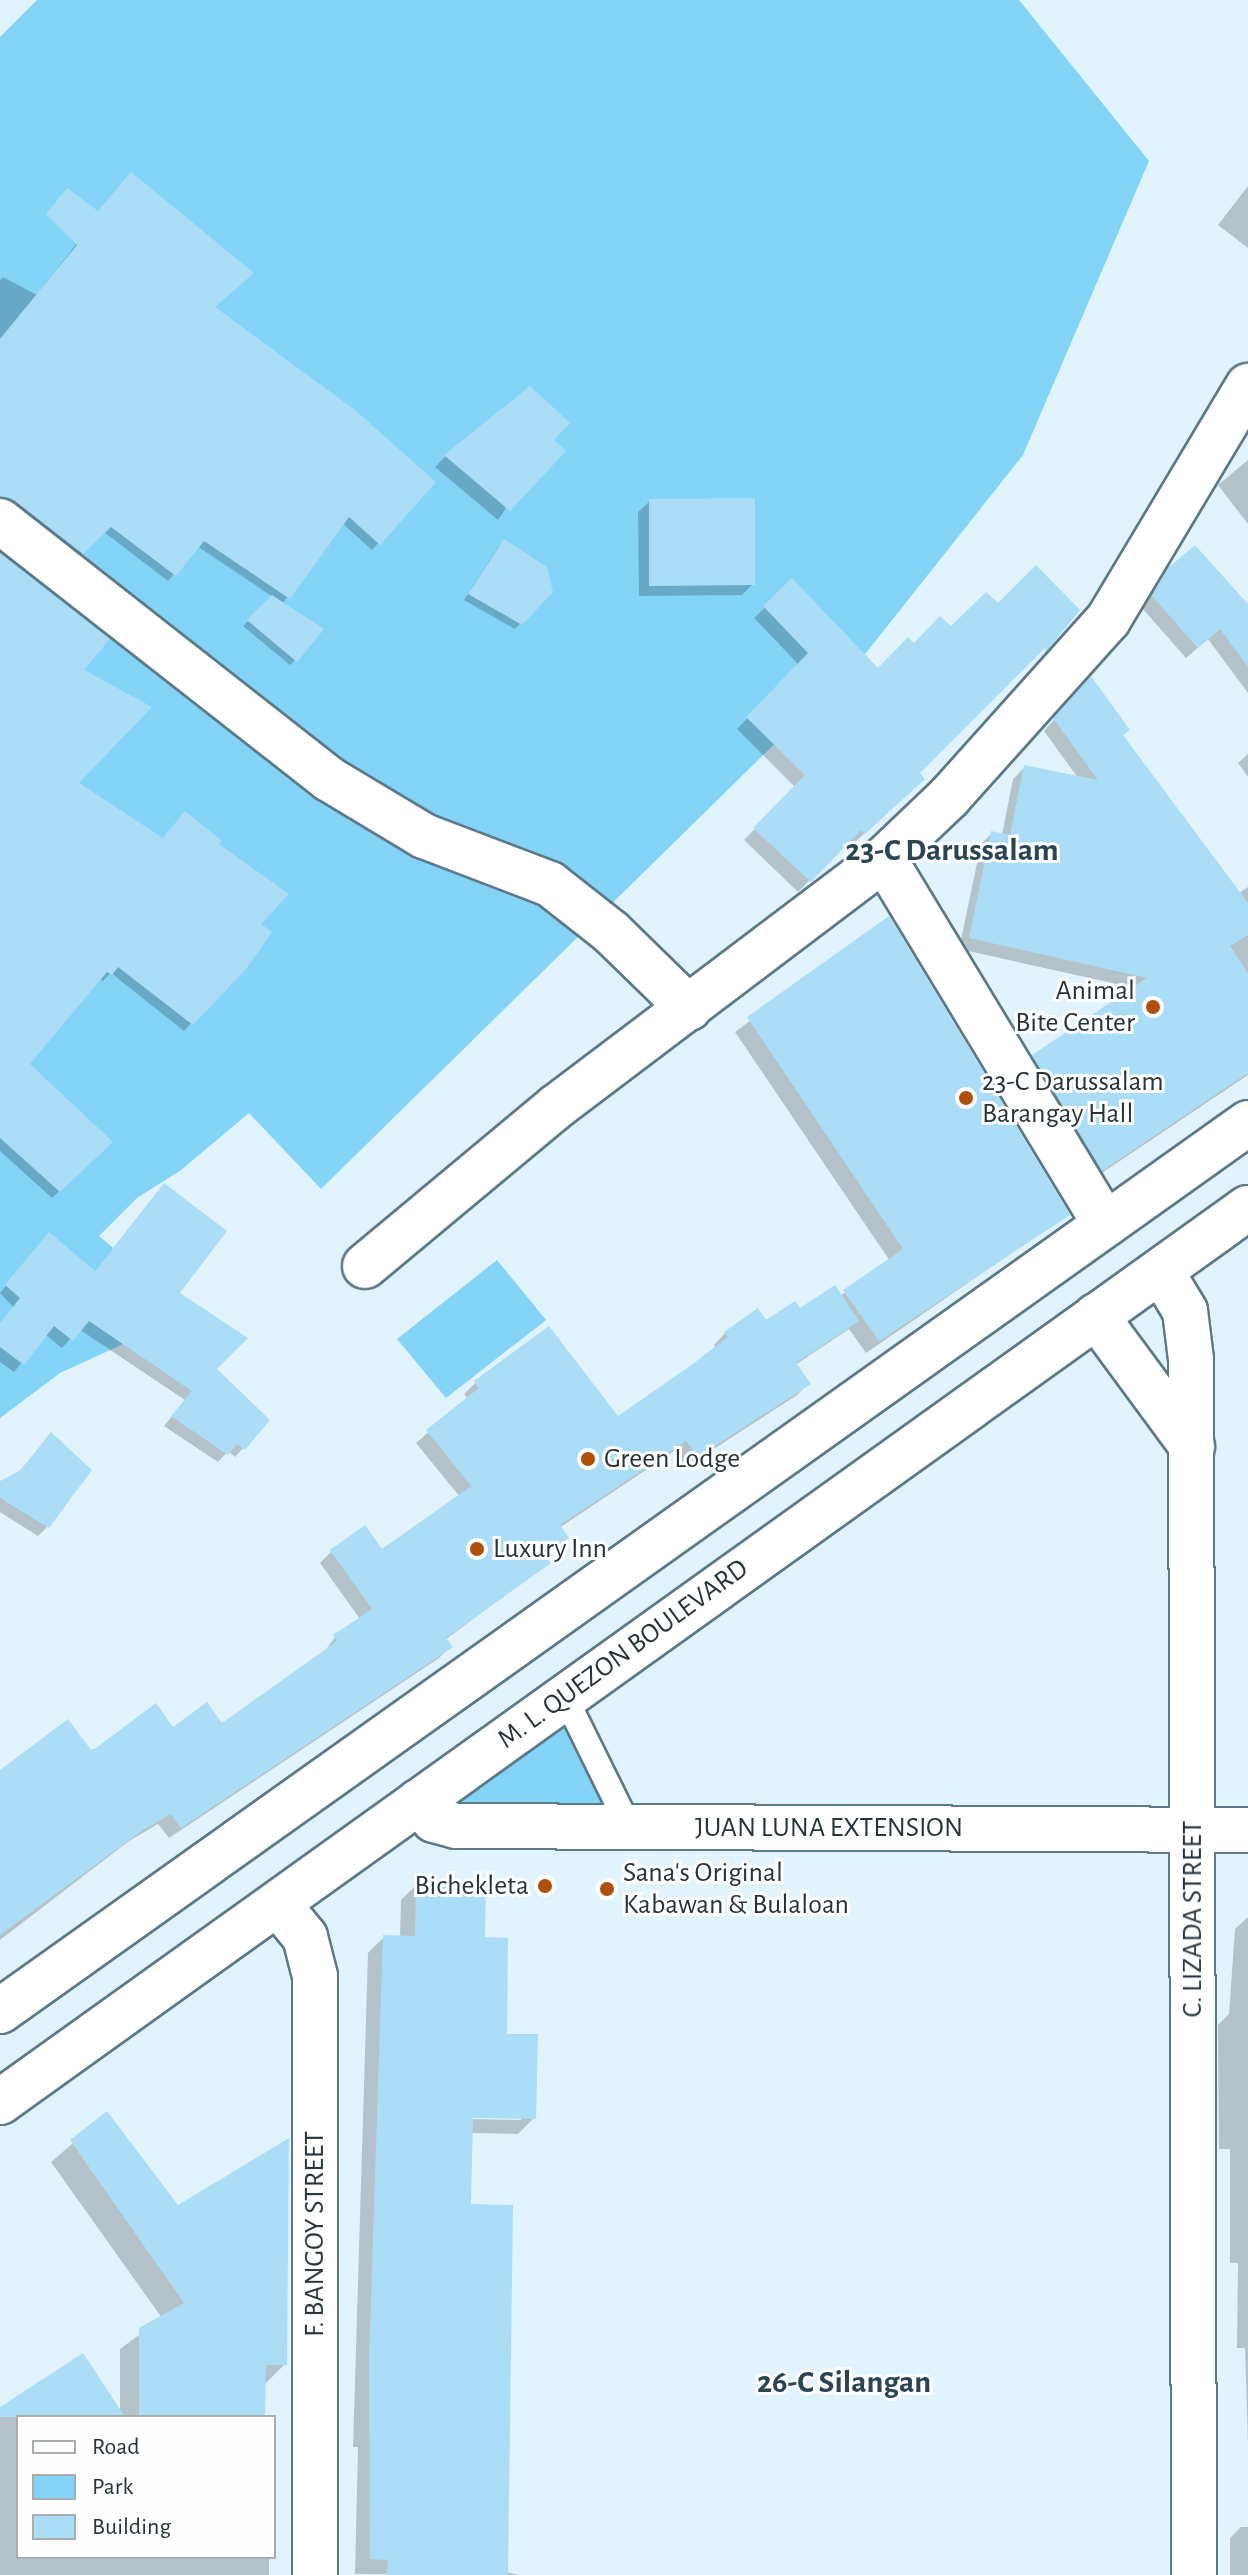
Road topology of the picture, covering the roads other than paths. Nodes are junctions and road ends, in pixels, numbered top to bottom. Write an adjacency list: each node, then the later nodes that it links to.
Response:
1 (1248, 386): 3 (street)
2 (0, 521): 4 (street)
3 (884, 859): 4 (street); 7 (street)
4 (689, 1008): 8 (street)
5 (1248, 1123): 7 (street)
6 (1248, 1208): 9 (street, M. L. QUEZON BOULEVARD)
7 (1105, 1224): 18 (street)
8 (365, 1266)
9 (1161, 1271): 10 (street, M. L. QUEZON BOULEVARD); 11 (street, C. LIZADA STREET)
10 (1096, 1316): 11 (street); 12 (street, M. L. QUEZON BOULEVARD)
11 (1192, 1446): 15 (street, C. LIZADA STREET)
12 (564, 1695): 13 (street, M. L. QUEZON BOULEVARD); 14 (lane)
13 (418, 1802): 14 (street, JUAN LUNA EXTENSION); 17 (street, M. L. QUEZON BOULEVARD)
14 (629, 1827): 15 (street, JUAN LUNA EXTENSION)
15 (1193, 1830): 16 (street, JUAN LUNA EXTENSION); 21 (street, C. LIZADA STREET)
16 (1248, 1830)
17 (278, 1904): 19 (street, M. L. QUEZON BOULEVARD); 20 (street, F. BANGOY STREET)
18 (0, 2011)
19 (0, 2102)
20 (315, 2575)
21 (1194, 2575)

